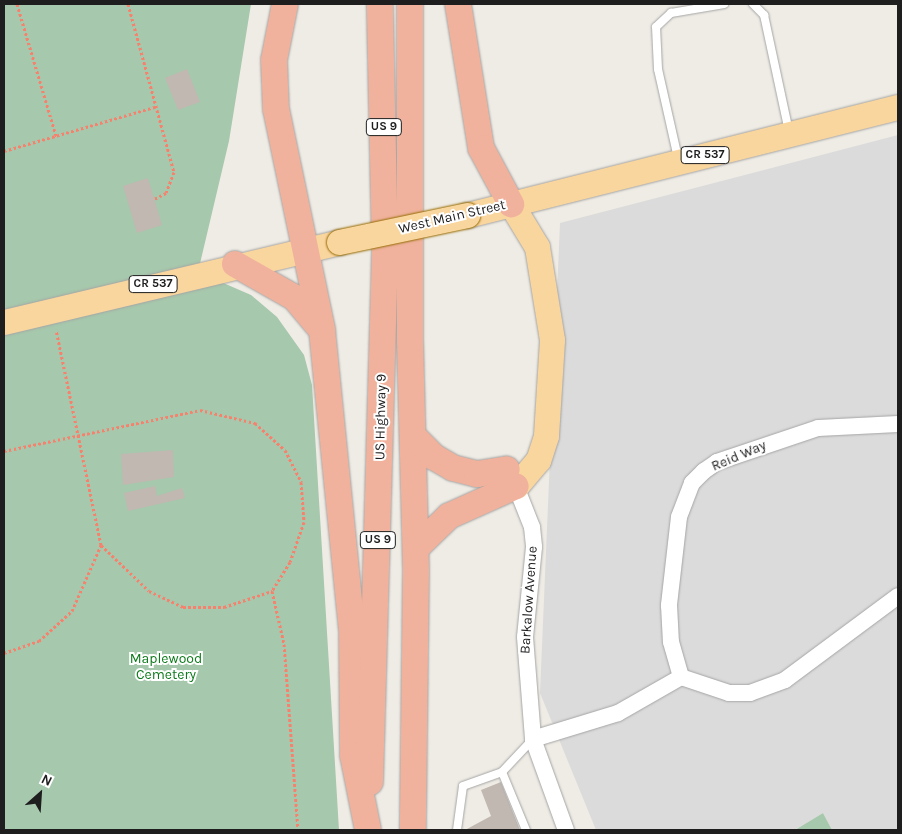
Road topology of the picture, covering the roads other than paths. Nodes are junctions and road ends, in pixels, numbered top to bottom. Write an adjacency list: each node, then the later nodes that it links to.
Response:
1 (285, 4): 11 (highway)
2 (380, 4): 23 (highway, US Highway 9 / US 9)
3 (410, 4): 16 (highway, US 9)
4 (458, 4): 10 (highway)
5 (724, 4): 9 (lane)
6 (753, 4): 8 (lane)
7 (898, 107): 8 (main road, West Main Street / CR 537)
8 (789, 134): 9 (main road, West Main Street / CR 537)
9 (679, 162): 10 (main road, West Main Street / CR 537)
10 (511, 204): 11 (main road, West Main Street / CR 537, bridge); 17 (main road)
11 (303, 250): 12 (main road, West Main Street / CR 537); 14 (highway)
12 (234, 264): 13 (main road, West Main Street / CR 537); 14 (highway)
13 (4, 322)
14 (322, 330): 23 (highway)
15 (898, 424): 20 (street, Reid Way)
16 (413, 436): 17 (highway); 18 (highway, US 9)
17 (512, 477): 18 (highway); 21 (street, Barkalow Avenue)
18 (416, 548): 24 (highway, US 9)
19 (898, 596): 20 (street)
20 (682, 677): 21 (street)
21 (533, 739): 22 (lane); 27 (street, Barkalow Avenue)
22 (502, 772): 25 (lane); 26 (lane)
23 (368, 830)
24 (413, 830)
25 (457, 830)
26 (526, 830)
27 (566, 830)

